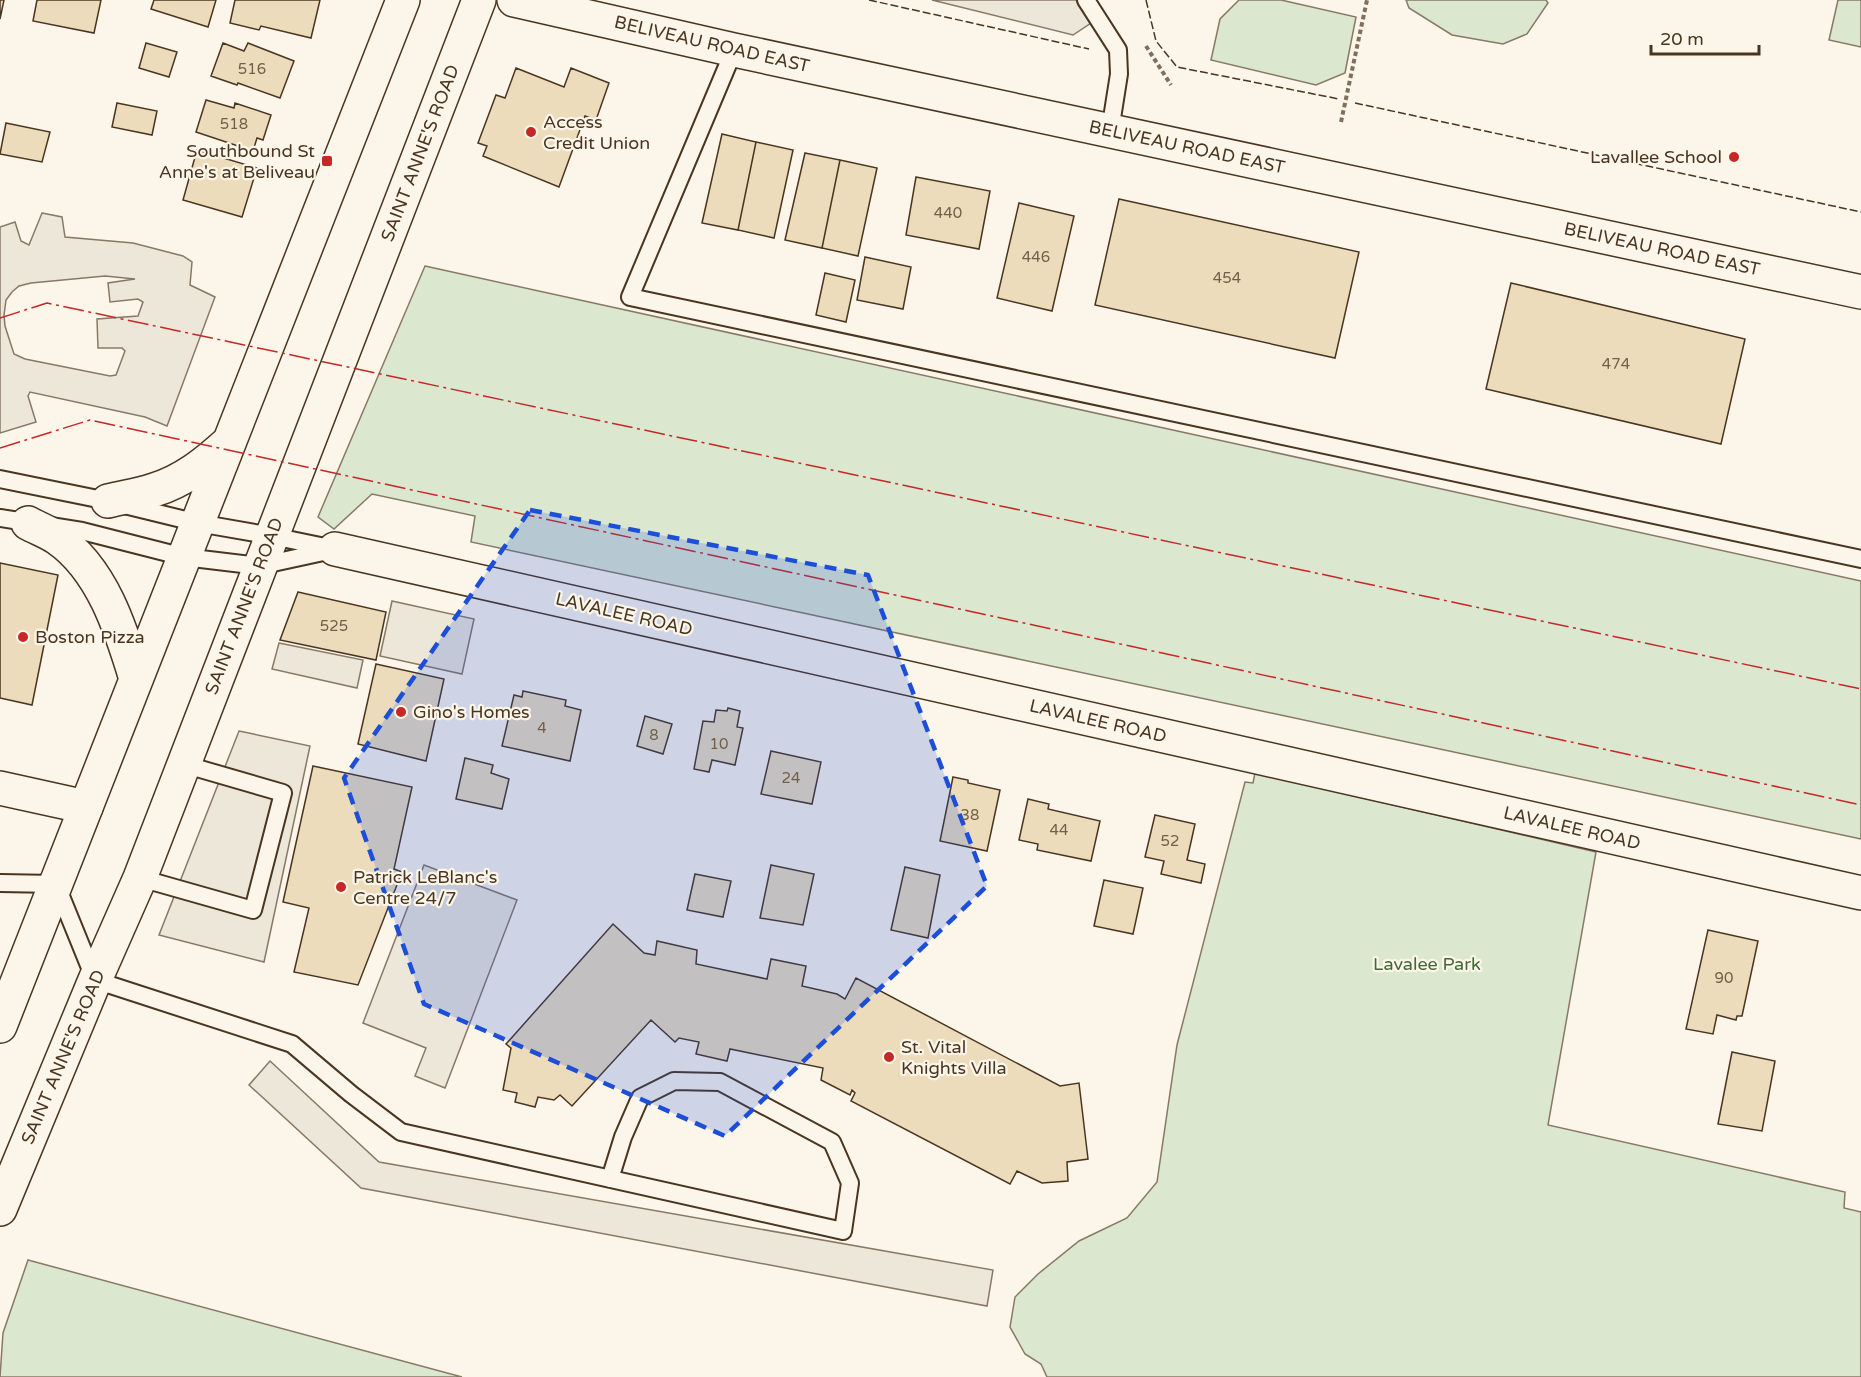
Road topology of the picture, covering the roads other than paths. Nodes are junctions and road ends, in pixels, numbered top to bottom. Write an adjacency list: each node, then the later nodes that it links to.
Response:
1 (402, 0): 8 (street)
2 (479, 0): 13 (street, SAINT ANNE'S ROAD)
3 (514, 0): 5 (street, BELIVEAU ROAD EAST)
4 (1086, 0): 6 (lane)
5 (734, 50): 6 (street, BELIVEAU ROAD EAST); 16 (lane)
6 (1110, 131): 7 (street, BELIVEAU ROAD EAST)
7 (1861, 292)
8 (230, 440): 10 (street); 12 (street)
9 (0, 478): 10 (lane, LAVALEE ROAD)
10 (108, 501): 12 (lane, LAVALEE ROAD)
11 (14, 520): 15 (lane, LAVALEE ROAD); 18 (street)
12 (198, 523): 13 (lane, LAVALEE ROAD); 15 (street)
13 (272, 536): 14 (lane, LAVALEE ROAD); 17 (street, SAINT ANNE'S ROAD)
14 (335, 549): 17 (lane, LAVALEE ROAD); 25 (street, LAVALEE ROAD)
15 (184, 557): 17 (lane, LAVALEE ROAD); 18 (street)
16 (1861, 559)
17 (259, 566): 19 (street, SAINT ANNE'S ROAD)
18 (136, 679): 21 (street)
19 (183, 764): 22 (street, SAINT ANNE'S ROAD); 22 (lane)
20 (0, 788): 21 (street)
21 (86, 807): 24 (street)
22 (140, 878): 26 (street, SAINT ANNE'S ROAD)
23 (0, 883): 24 (lane)
24 (56, 884): 26 (lane); 27 (street)
25 (1861, 893)
26 (95, 980): 28 (lane); 29 (street, SAINT ANNE'S ROAD)
27 (0, 1026)
28 (610, 1179): 28 (lane)
29 (0, 1209)

